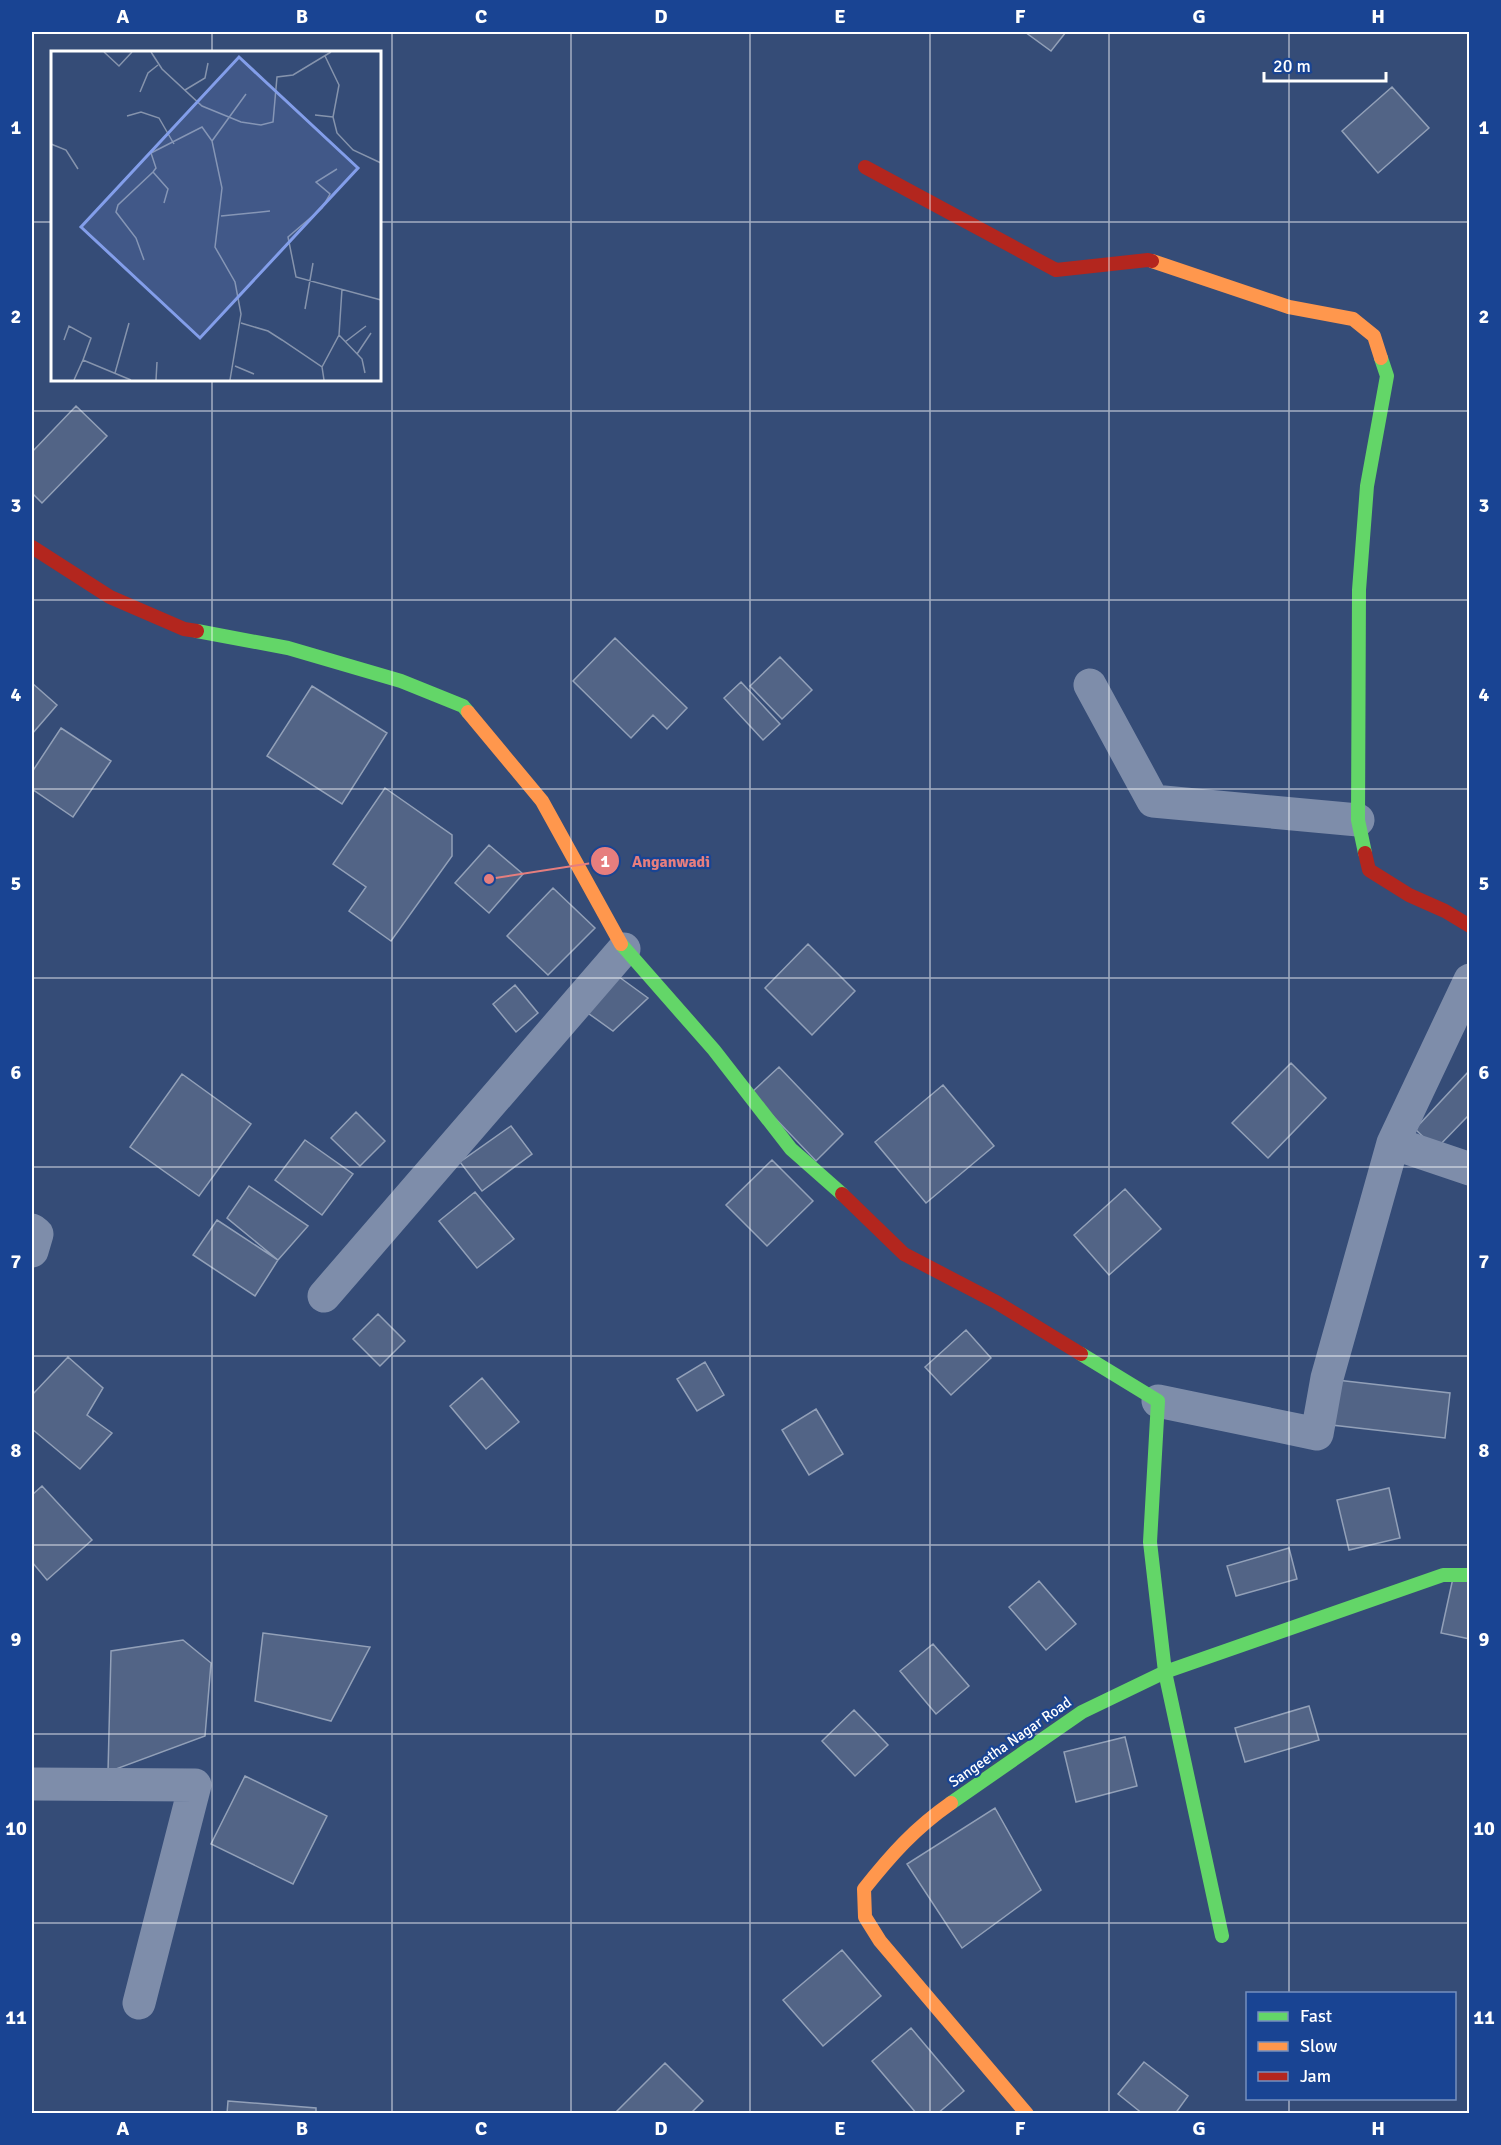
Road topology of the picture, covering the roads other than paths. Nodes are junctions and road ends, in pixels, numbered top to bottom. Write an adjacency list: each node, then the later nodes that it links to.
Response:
1 (865, 167): 4 (street)
2 (32, 547): 6 (street)
3 (1090, 685): 4 (street)
4 (1358, 820): 5 (street)
5 (1470, 926)
6 (624, 949): 12 (street); 13 (street)
7 (1470, 980): 8 (street)
8 (1393, 1143): 9 (street); 13 (street)
9 (1470, 1169)
10 (32, 1230): 11 (street)
11 (32, 1251)
12 (324, 1296)
13 (1158, 1401): 15 (street)
14 (1470, 1575): 15 (street, Sangeetha Nagar Road)
15 (1165, 1672): 17 (street); 19 (street, Sangeetha Nagar Road)
16 (32, 1784): 18 (street)
17 (1222, 1936)
18 (139, 2002)
19 (1027, 2114)

